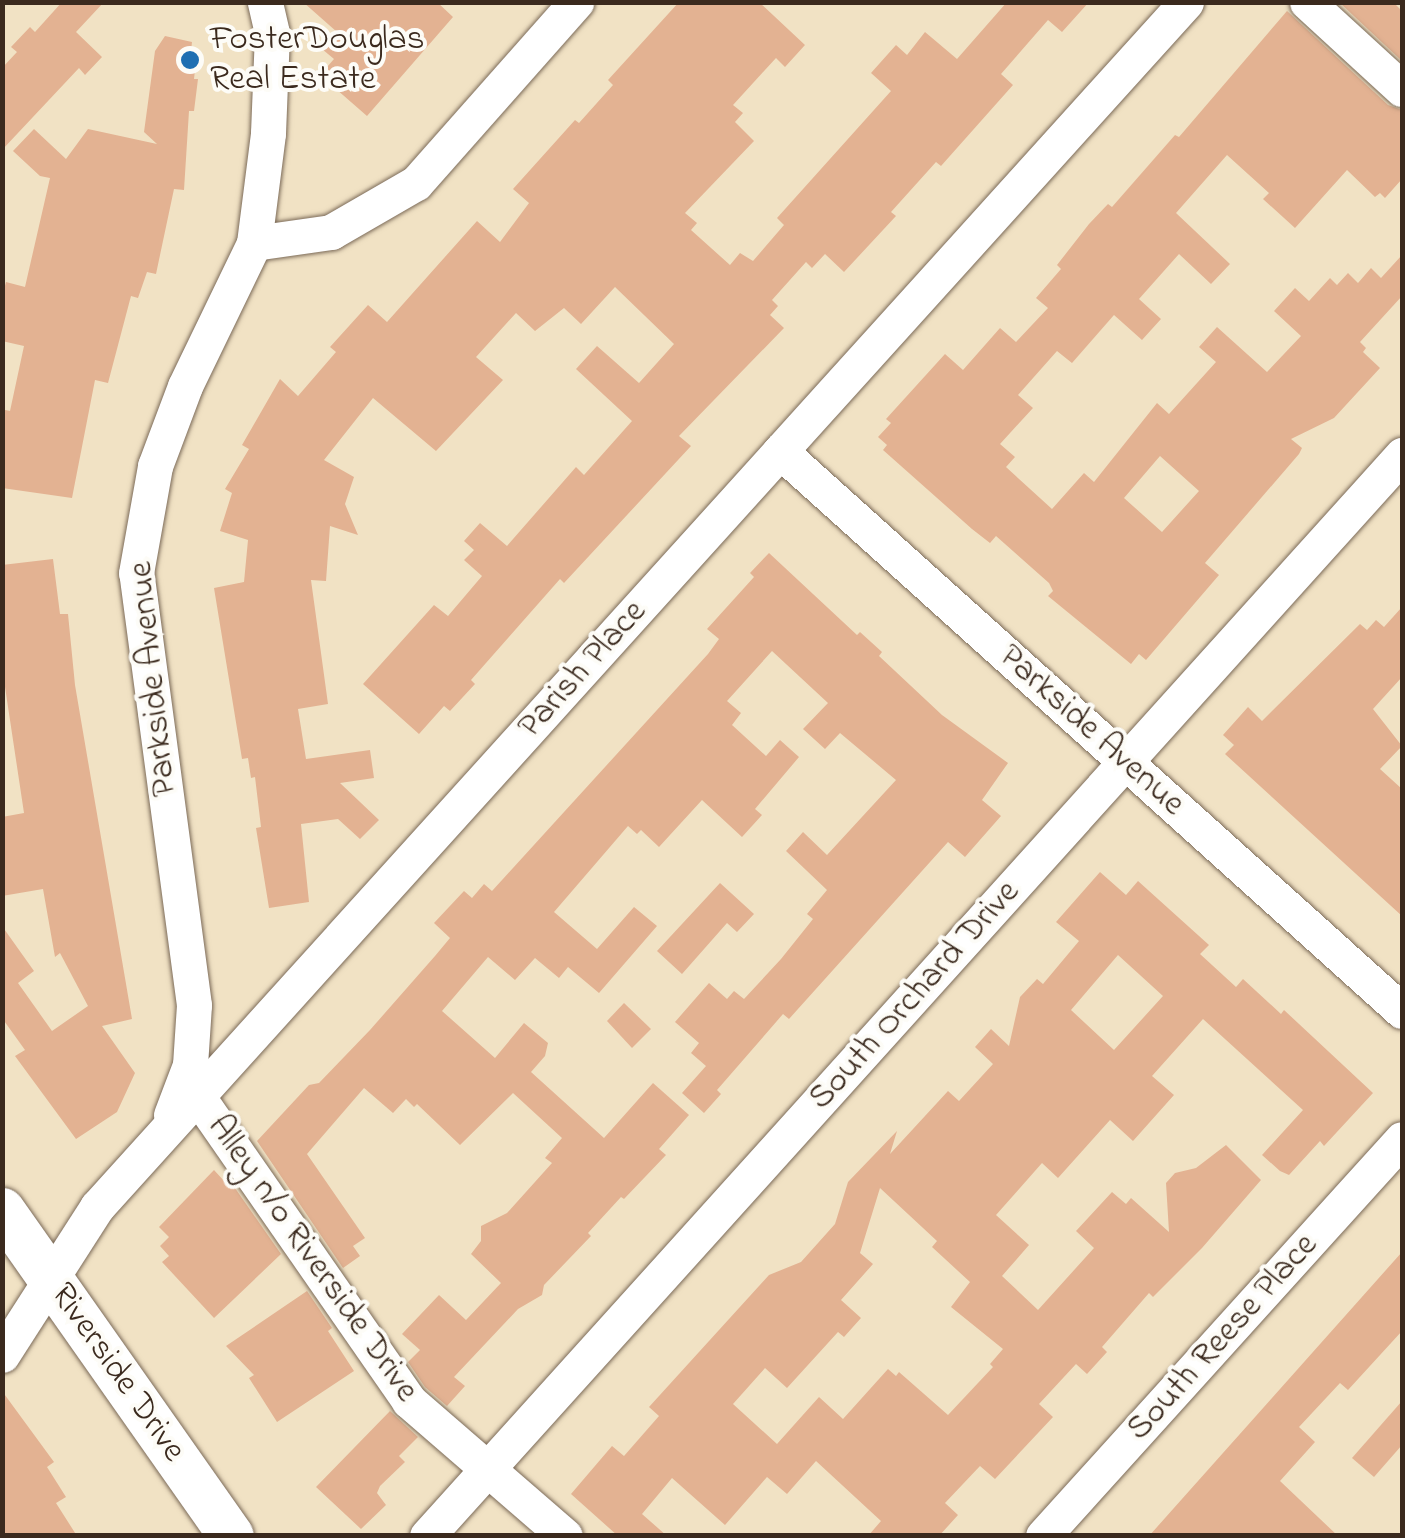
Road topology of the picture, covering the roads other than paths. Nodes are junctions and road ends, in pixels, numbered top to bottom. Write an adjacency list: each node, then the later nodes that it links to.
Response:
1 (265, 2): 6 (street, Parkside Avenue)
2 (576, 2): 6 (street)
3 (1186, 2): 7 (street, Parish Place)
4 (1307, 2): 5 (street)
5 (1402, 89)
6 (254, 242): 12 (street, Parkside Avenue)
7 (780, 451): 9 (street, Parkside Avenue); 11 (street, Parish Place)
8 (1402, 456): 9 (street, South Orchard Drive)
9 (1126, 762): 10 (street, Parkside Avenue); 17 (street, South Orchard Drive)
10 (1402, 1010)
11 (198, 1097): 12 (street, Parish Place); 17 (street, Alley n/o Riverside Drive)
12 (164, 1134): 15 (street, Parish Place)
13 (1402, 1139): 21 (street, South Reese Place)
14 (2, 1210): 15 (main road, Riverside Drive)
15 (52, 1280): 16 (street, Parish Place); 18 (main road, Riverside Drive)
16 (2, 1355)
17 (486, 1468): 19 (street, South Orchard Drive); 20 (street, Alley n/o Riverside Drive)
18 (231, 1536)
19 (427, 1536)
20 (565, 1536)
21 (1043, 1536)

